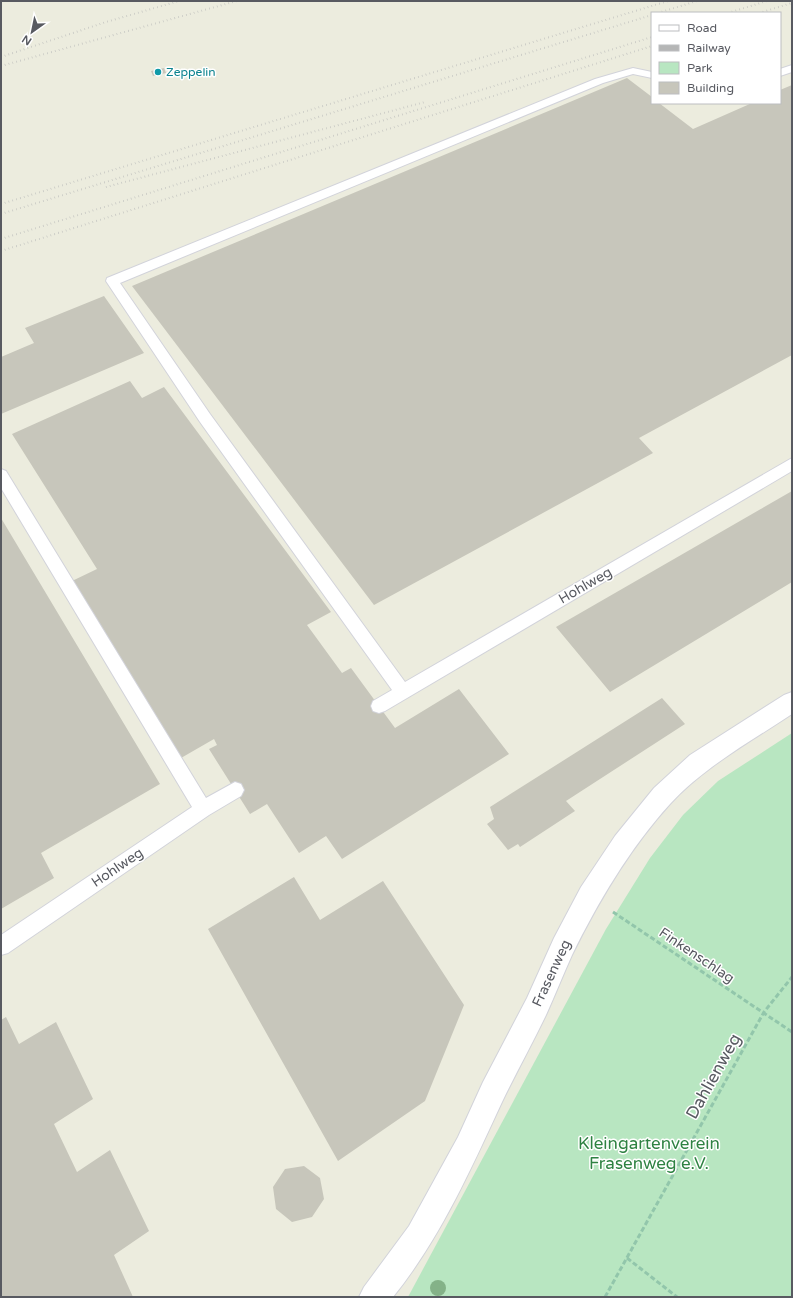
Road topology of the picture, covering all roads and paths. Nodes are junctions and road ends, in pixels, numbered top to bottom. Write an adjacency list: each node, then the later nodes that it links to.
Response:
1 (792, 68): 2 (lane)
2 (781, 73)
3 (651, 76): 6 (lane)
4 (792, 464): 6 (lane, Hohlweg)
5 (1, 476): 10 (lane)
6 (403, 692): 8 (lane, Hohlweg)
7 (792, 702): 11 (street, Frasenweg)
8 (379, 706)
9 (235, 790): 10 (lane, Hohlweg)
10 (203, 809): 12 (lane, Hohlweg)
11 (590, 896): 14 (path, Finkenschlag); 17 (street, Frasenweg)
12 (1, 946)
13 (792, 976): 14 (path, Dahlienweg)
14 (764, 1012): 15 (path, Finkenschlag); 16 (path, Dahlienweg)
15 (792, 1032)
16 (627, 1258): 18 (path, Dahlienweg); 19 (path)
17 (374, 1297)
18 (605, 1297)
19 (677, 1297)

